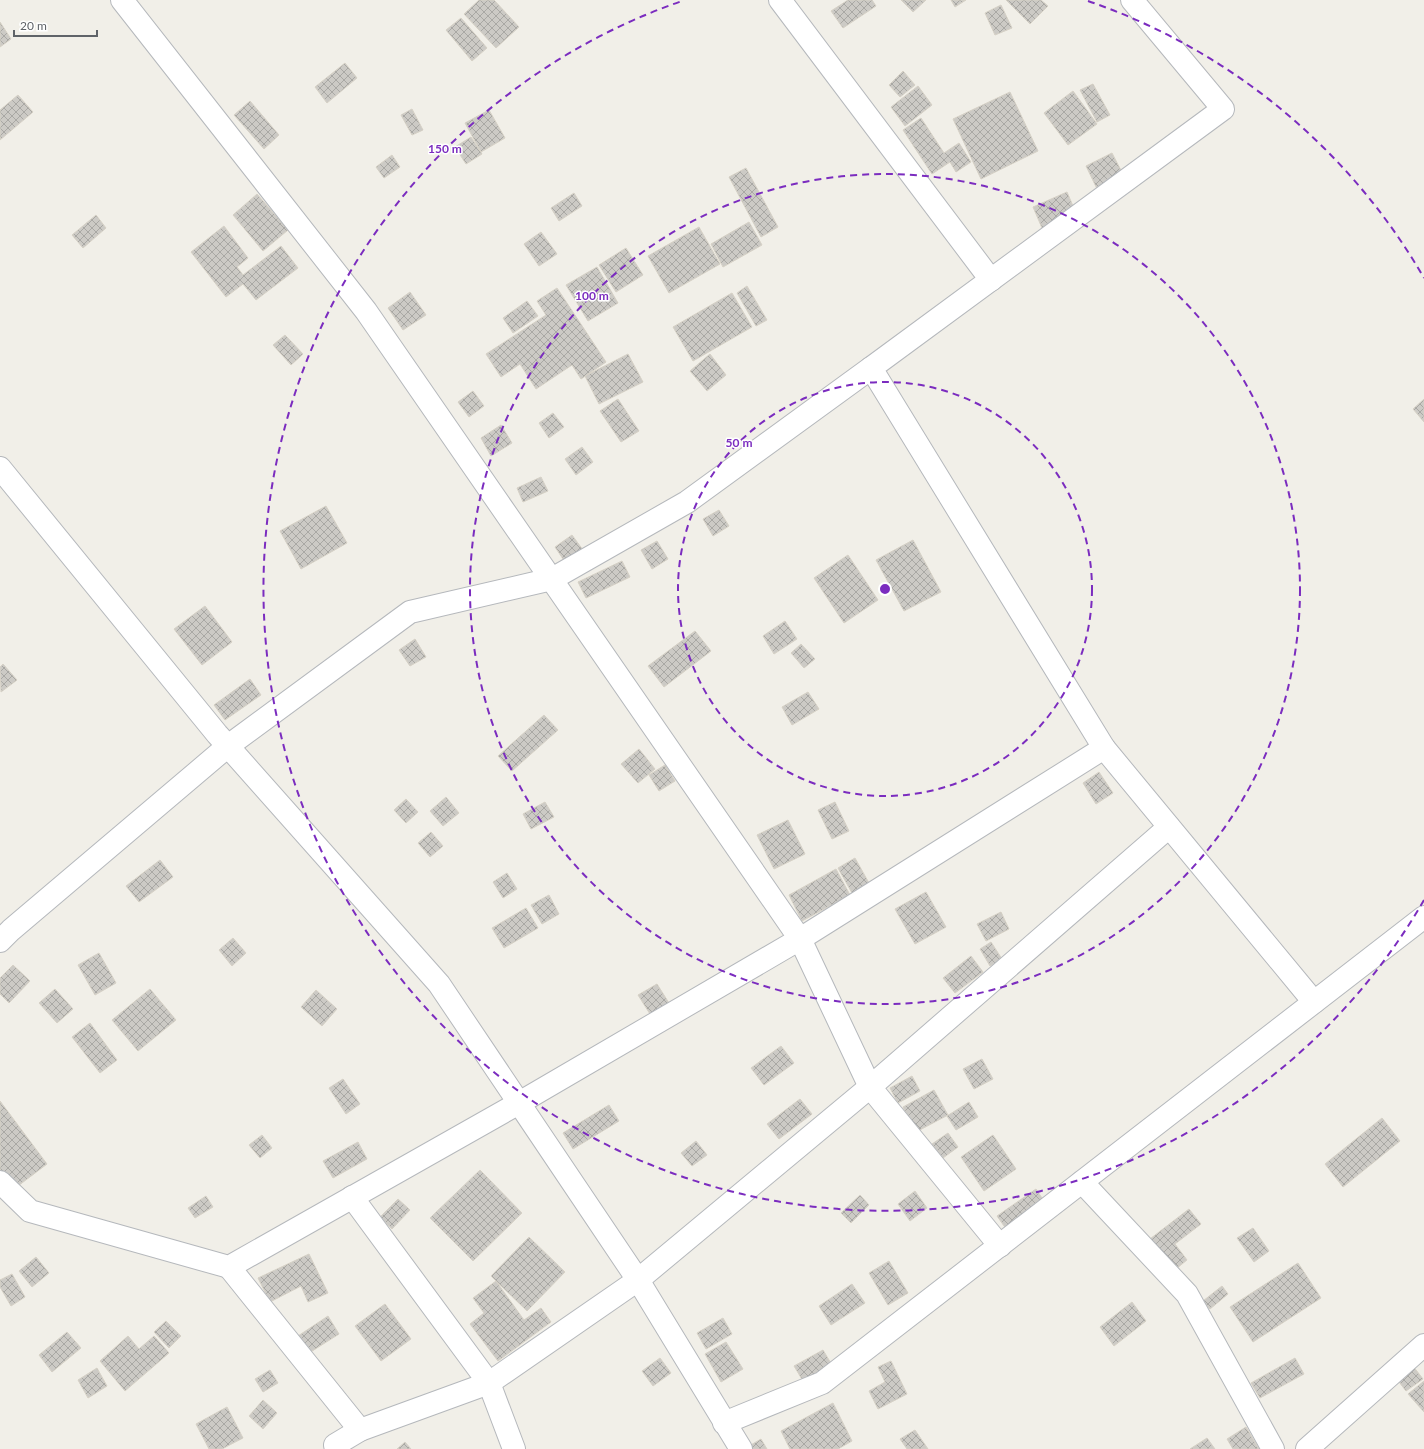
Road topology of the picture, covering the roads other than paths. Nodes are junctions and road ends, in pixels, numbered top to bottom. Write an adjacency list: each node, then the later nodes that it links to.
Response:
1 (122, 0): 8 (street)
2 (780, 0): 4 (street)
3 (1132, 0): 4 (street)
4 (991, 280): 5 (street)
5 (871, 368): 8 (street); 10 (street)
6 (0, 468): 7 (street)
7 (7, 489): 9 (street)
8 (552, 580): 9 (street); 13 (street)
9 (228, 746): 14 (street); 17 (street)
10 (1104, 748): 11 (street); 13 (street)
11 (1169, 827): 15 (street); 16 (street)
12 (1424, 917): 15 (street)
13 (800, 939): 16 (street); 17 (street)
14 (0, 941)
15 (1314, 1002): 19 (street)
16 (870, 1087): 21 (street); 23 (street)
17 (519, 1103): 20 (street); 23 (street)
18 (0, 1182): 22 (street)
19 (1082, 1182): 21 (street); 31 (street)
20 (352, 1197): 22 (street); 25 (street)
21 (1000, 1246): 26 (street)
22 (229, 1267): 27 (street)
23 (638, 1280): 25 (street); 26 (street)
24 (1424, 1345): 32 (street)
25 (489, 1383): 27 (street); 29 (street)
26 (724, 1423): 30 (street)
27 (360, 1430): 28 (street)
28 (334, 1448)
29 (514, 1449)
30 (741, 1449)
31 (1273, 1449)
32 (1307, 1449)

